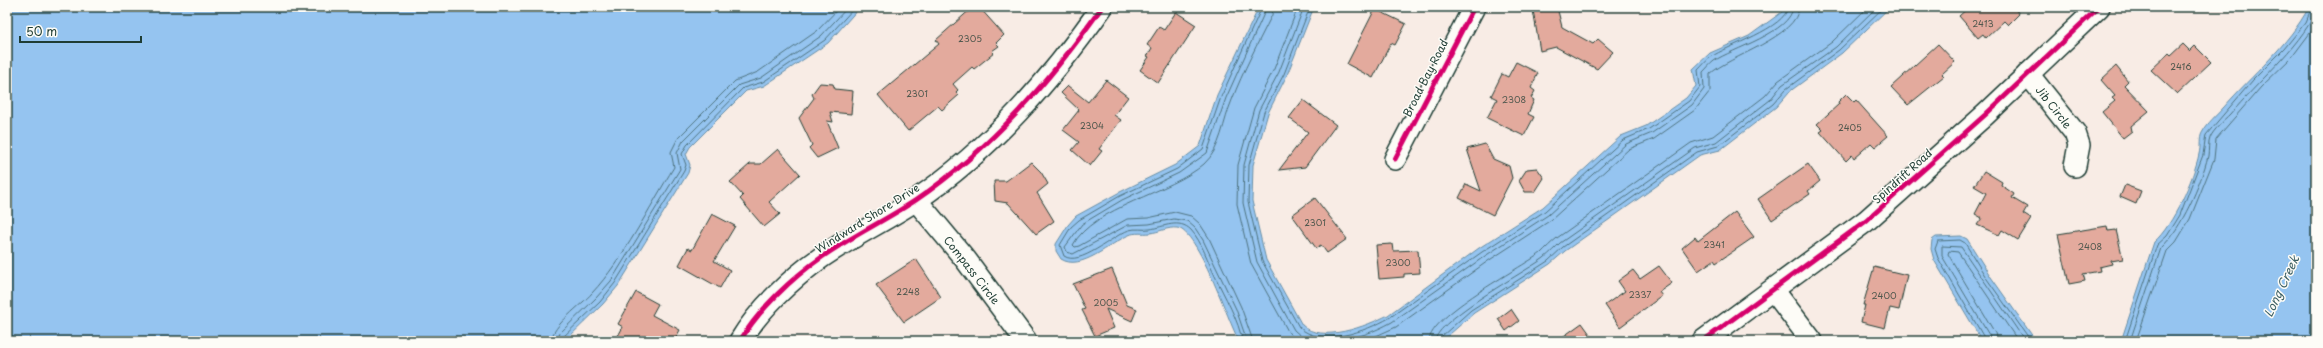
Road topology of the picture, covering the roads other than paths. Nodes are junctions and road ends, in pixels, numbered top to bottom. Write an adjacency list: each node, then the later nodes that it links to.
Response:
1 (1102, 7): 7 (street, Windward Shore Drive)
2 (1474, 7): 5 (street, Broad Bay Road)
3 (2098, 7): 4 (street, Spindrift Road)
4 (2028, 74): 6 (street, Jib Circle); 8 (street, Spindrift Road)
5 (1395, 159)
6 (2076, 166)
7 (916, 200): 9 (street, Windward Shore Drive); 10 (street, Compass Circle)
8 (1774, 291): 11 (street, Spindrift Road); 12 (street)
9 (740, 341)
10 (1026, 341)
11 (1703, 341)
12 (1812, 341)

